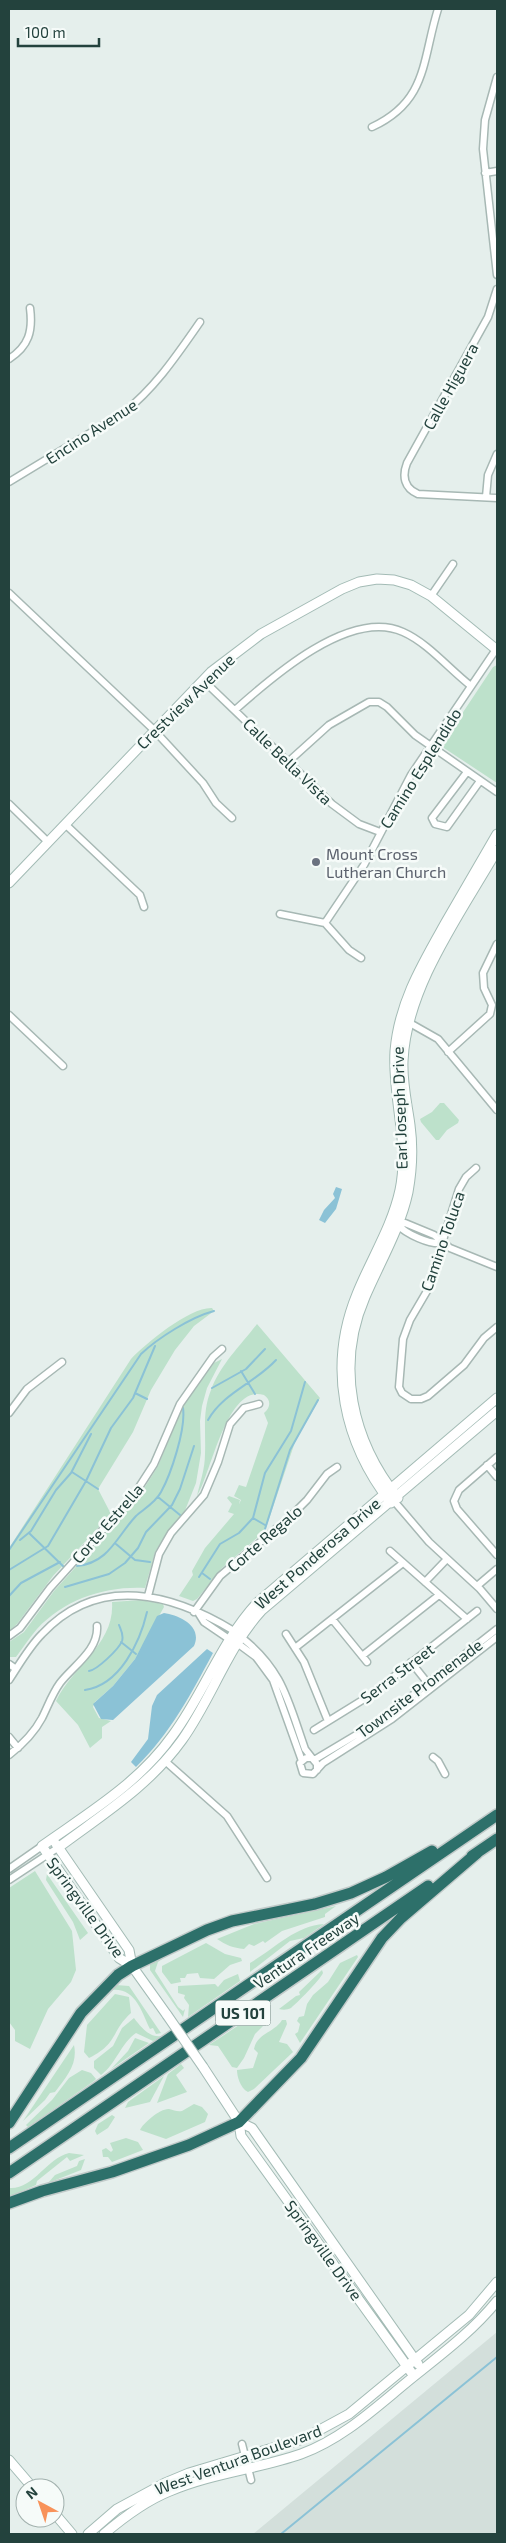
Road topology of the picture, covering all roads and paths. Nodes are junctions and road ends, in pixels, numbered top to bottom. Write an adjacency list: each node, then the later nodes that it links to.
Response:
1 (438, 9): 3 (street)
2 (497, 78): 5 (street)
3 (372, 127)
4 (497, 172): 5 (street)
5 (485, 173): 6 (street)
6 (497, 275)
7 (497, 289): 13 (street, Calle Higuera)
8 (30, 308): 10 (street)
9 (200, 322): 12 (street, Encino Avenue)
10 (9, 359)
11 (497, 454): 13 (street)
12 (9, 482)
13 (486, 498): 14 (street)
14 (497, 498)
15 (453, 564): 17 (street)
16 (9, 593): 22 (street)
17 (431, 596): 18 (main road, Crestview Avenue); 19 (main road, Crestview Avenue)
18 (497, 649): 20 (street, Camino Esplendido)
19 (203, 680): 21 (street, Calle Bella Vista); 22 (main road, Crestview Avenue)
20 (471, 686): 21 (street); 23 (street, Camino Esplendido)
21 (235, 710): 24 (street, Calle Bella Vista)
22 (154, 730): 29 (street); 30 (main road, Crestview Avenue)
23 (431, 747): 24 (street); 25 (street); 31 (street, Camino Esplendido)
24 (288, 762): 31 (street, Calle Bella Vista)
25 (467, 772): 26 (street); 26 (street)
26 (480, 781): 27 (street)
27 (497, 792)
28 (9, 804): 33 (street)
29 (232, 818)
30 (65, 824): 33 (main road, Crestview Avenue); 36 (street)
31 (380, 832): 38 (street, Camino Esplendido)
32 (497, 834): 42 (main road, Earl Joseph Drive)
33 (48, 842): 35 (main road, Crestview Avenue)
34 (497, 850): 42 (main road, Earl Joseph Drive)
35 (9, 883)
36 (144, 907)
37 (280, 914): 38 (street)
38 (325, 923): 40 (street)
39 (497, 944): 43 (street)
40 (361, 958)
41 (9, 1015): 44 (street)
42 (404, 1021): 43 (street); 49 (main road, Earl Joseph Drive)
43 (448, 1052): 46 (street)
44 (63, 1066)
45 (497, 1096): 46 (street)
46 (490, 1102): 47 (street)
47 (497, 1110)
48 (476, 1168): 50 (street, Camino Toluca)
49 (394, 1224): 50 (street); 63 (main road, Earl Joseph Drive)
50 (442, 1243): 51 (street); 52 (street, Camino Toluca)
51 (497, 1266)
52 (497, 1327)
53 (222, 1349): 82 (street, Corte Estrella)
54 (62, 1362): 58 (street)
55 (497, 1398): 63 (main road, West Ponderosa Drive)
56 (259, 1404): 73 (street)
57 (497, 1411): 64 (main road, West Ponderosa Drive)
58 (9, 1413)
59 (497, 1457): 60 (street)
60 (487, 1466): 62 (street); 66 (street)
61 (337, 1467): 76 (street, Corte Regalo)
62 (497, 1477)
63 (387, 1491): 64 (main road, Earl Joseph Drive); 83 (main road, West Ponderosa Drive)
64 (394, 1501): 67 (street, Earl Joseph Drive); 83 (main road, West Ponderosa Drive)
65 (390, 1551): 68 (street)
66 (497, 1555)
67 (447, 1558): 70 (street); 71 (street, Earl Joseph Drive)
68 (403, 1563): 70 (street); 77 (street)
69 (497, 1569): 71 (street)
70 (425, 1582): 72 (street)
71 (477, 1586): 74 (street, Earl Joseph Drive)
72 (439, 1595): 78 (street); 86 (street)
73 (148, 1596): 76 (street); 90 (street)
74 (497, 1608)
75 (478, 1610): 78 (street, Serra Street)
76 (197, 1613): 83 (street)
77 (332, 1619): 85 (street); 86 (street)
78 (467, 1619): 88 (street, Serra Street)
79 (97, 1626): 96 (street)
80 (497, 1629): 92 (street, Townsite Promenade)
81 (286, 1634): 85 (street)
82 (9, 1636)
83 (235, 1638): 98 (main road, West Ponderosa Drive); 100 (street); 101 (street); 102 (main road, West Ponderosa Drive)
84 (497, 1638): 92 (street, Townsite Promenade)
85 (296, 1648): 93 (street)
86 (362, 1656): 87 (street)
87 (367, 1662)
88 (411, 1662): 92 (street); 93 (street, Serra Street)
89 (9, 1664): 90 (street)
90 (16, 1669): 91 (street)
91 (9, 1680)
92 (430, 1686): 100 (street, Townsite Promenade); 103 (street, Townsite Promenade)
93 (328, 1721): 94 (street, Serra Street)
94 (314, 1730)
95 (9, 1737): 96 (street)
96 (18, 1748): 97 (street)
97 (9, 1755)
98 (157, 1755): 102 (main road); 107 (main road, West Ponderosa Drive)
99 (432, 1757): 104 (street)
100 (313, 1759): 101 (street); 103 (street)
101 (302, 1761): 103 (street)
102 (165, 1762): 110 (main road, West Ponderosa Drive); 114 (street)
103 (317, 1770)
104 (446, 1774)
105 (497, 1815): 106 (highway, Ventura Freeway / US 101)
106 (470, 1834): 116 (highway); 119 (highway, Ventura Freeway / US 101)
107 (52, 1839): 109 (main road, West Ponderosa Drive); 110 (main road, Springville Drive)
108 (497, 1839): 111 (highway, Ventura Freeway / US 101)
109 (42, 1846): 112 (main road, Springville Drive); 113 (street, West Ponderosa Drive)
110 (58, 1847): 112 (street, West Ponderosa Drive); 116 (main road, Springville Drive)
111 (477, 1853): 117 (highway); 120 (highway, Ventura Freeway / US 101)
112 (48, 1854): 115 (street, West Ponderosa Drive); 116 (main road, Springville Drive)
113 (9, 1869)
114 (267, 1878)
115 (9, 1880)
116 (132, 1966): 117 (main road, Springville Drive, bridge); 118 (highway)
117 (239, 2122): 121 (highway); 124 (main road, Springville Drive); 125 (main road, Springville Drive)
118 (9, 2123)
119 (9, 2148)
120 (9, 2173)
121 (9, 2203)
122 (497, 2282): 124 (main road, West Ventura Boulevard)
123 (497, 2301): 126 (main road, West Ventura Boulevard)
124 (415, 2360): 125 (main road, West Ventura Boulevard); 126 (main road, Springville Drive)
125 (407, 2367): 127 (main road, Springville Drive); 129 (main road, West Ventura Boulevard)
126 (422, 2370): 127 (main road, West Ventura Boulevard)
127 (414, 2376): 131 (main road, West Ventura Boulevard)
128 (242, 2444): 129 (street)
129 (245, 2457): 131 (street); 134 (main road, West Ventura Boulevard)
130 (9, 2460): 132 (main road)
131 (248, 2469): 133 (street); 135 (main road, West Ventura Boulevard)
132 (24, 2478)
133 (251, 2480)
134 (88, 2534)
135 (104, 2534)

